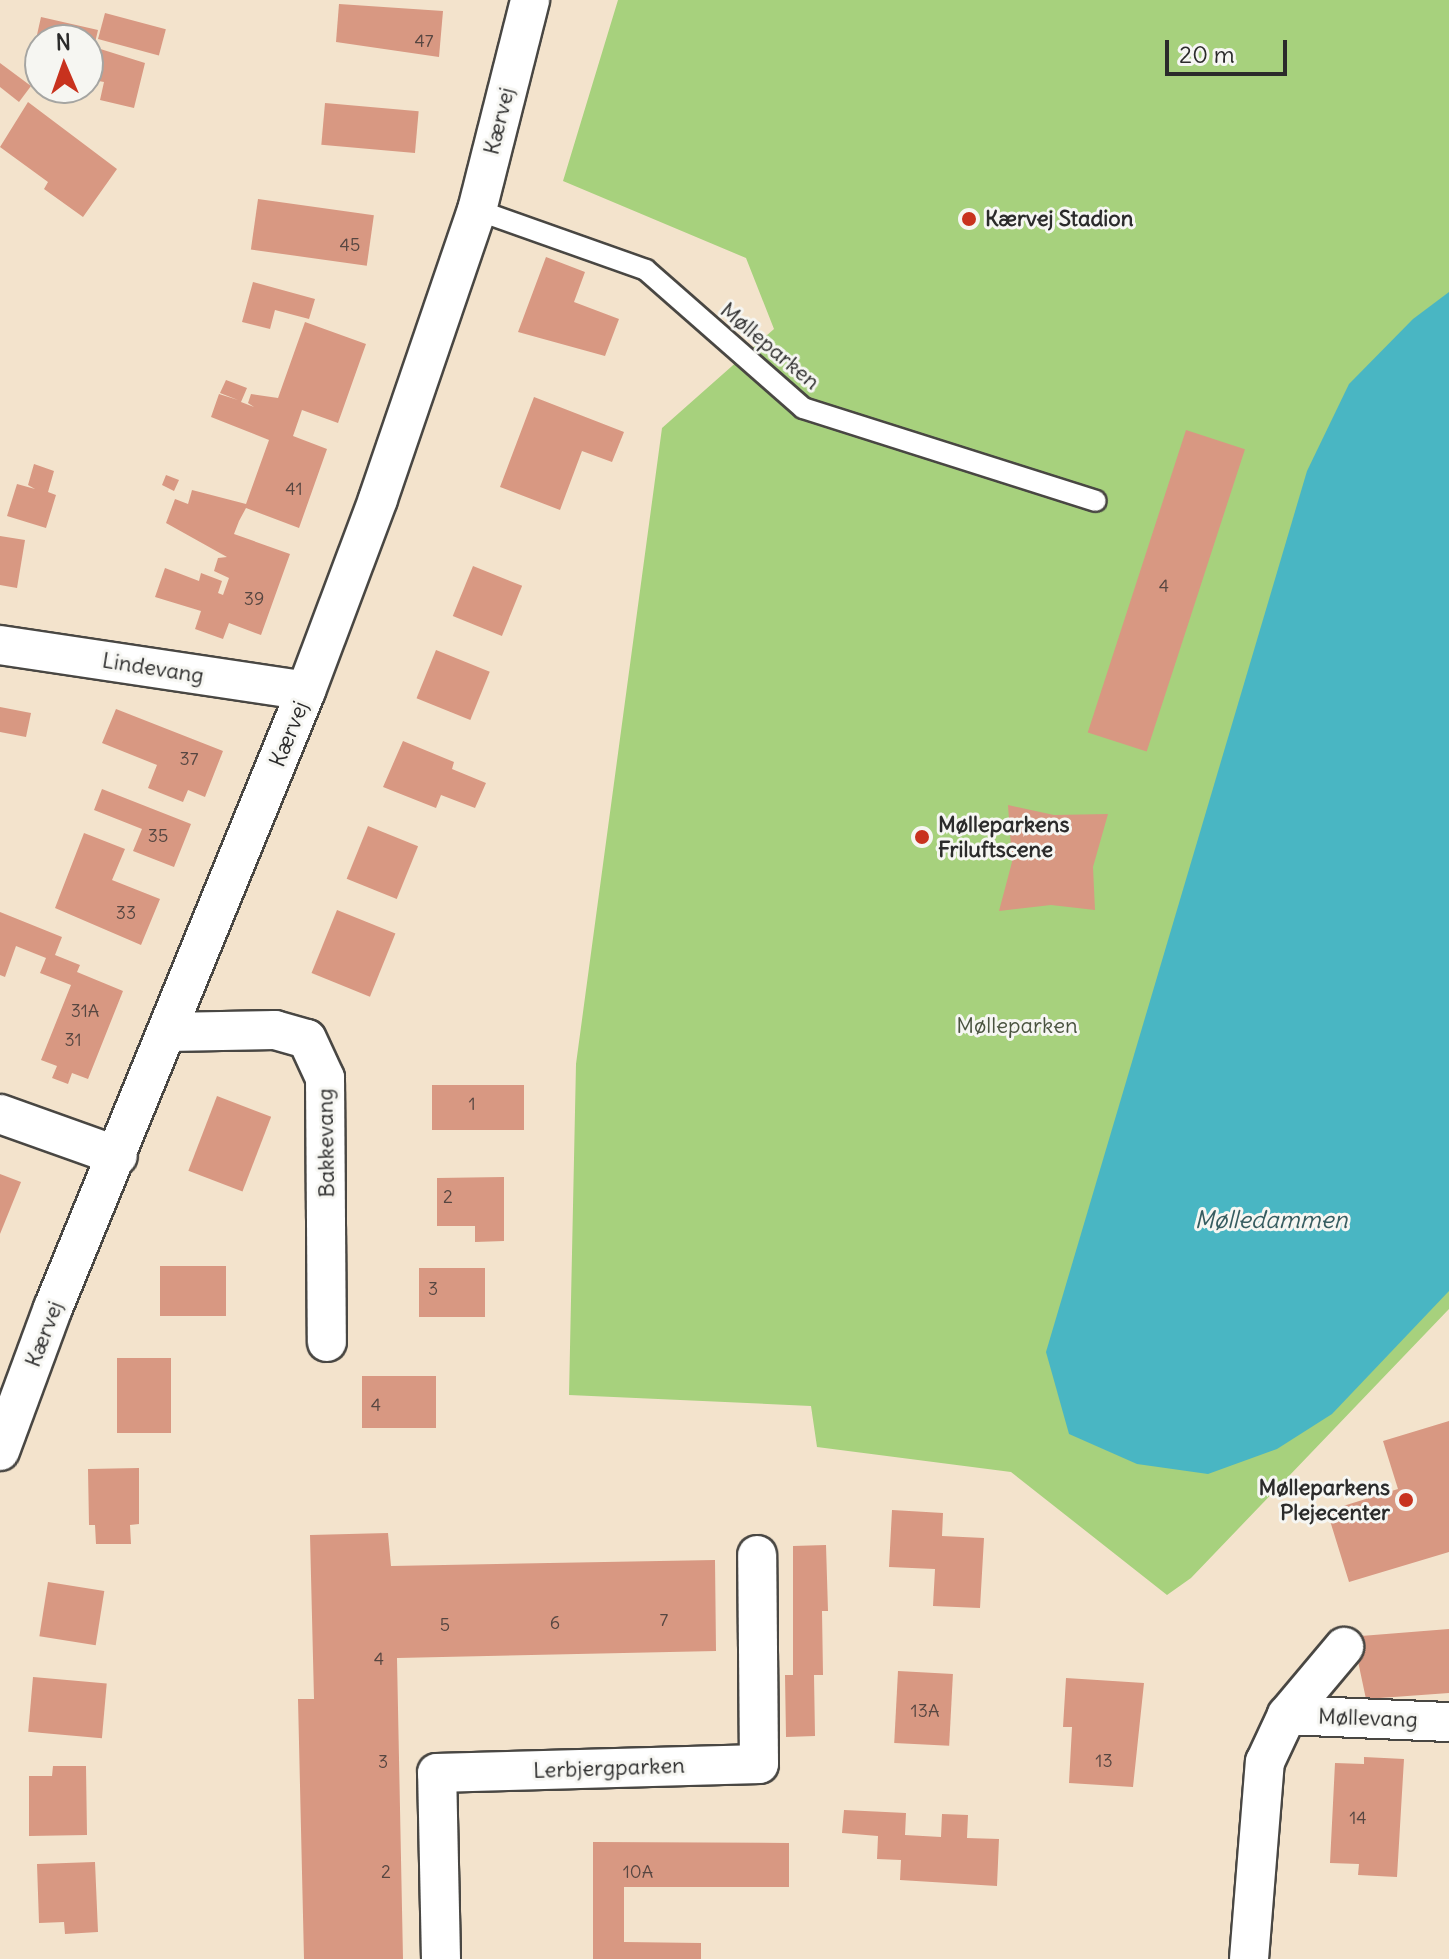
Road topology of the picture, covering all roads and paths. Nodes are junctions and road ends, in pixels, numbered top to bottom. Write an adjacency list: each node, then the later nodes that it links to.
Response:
1 (530, 0): 2 (street, Kærvej)
2 (477, 210): 3 (lane, Mølleparken); 5 (street, Kærvej)
3 (1096, 501)
4 (0, 645): 5 (street, Lindevang)
5 (306, 691): 6 (street, Kærvej)
6 (169, 1032): 8 (street, Kærvej); 9 (street, Bakkevang)
7 (0, 1114): 8 (street)
8 (118, 1156): 10 (street, Kærvej)
9 (327, 1342)
10 (0, 1451)
11 (757, 1555): 15 (street, Lerbjergparken)
12 (1344, 1647): 13 (street)
13 (1287, 1715): 14 (street, Møllevang); 16 (street)
14 (1449, 1722)
15 (441, 1959)
16 (1249, 1959)

